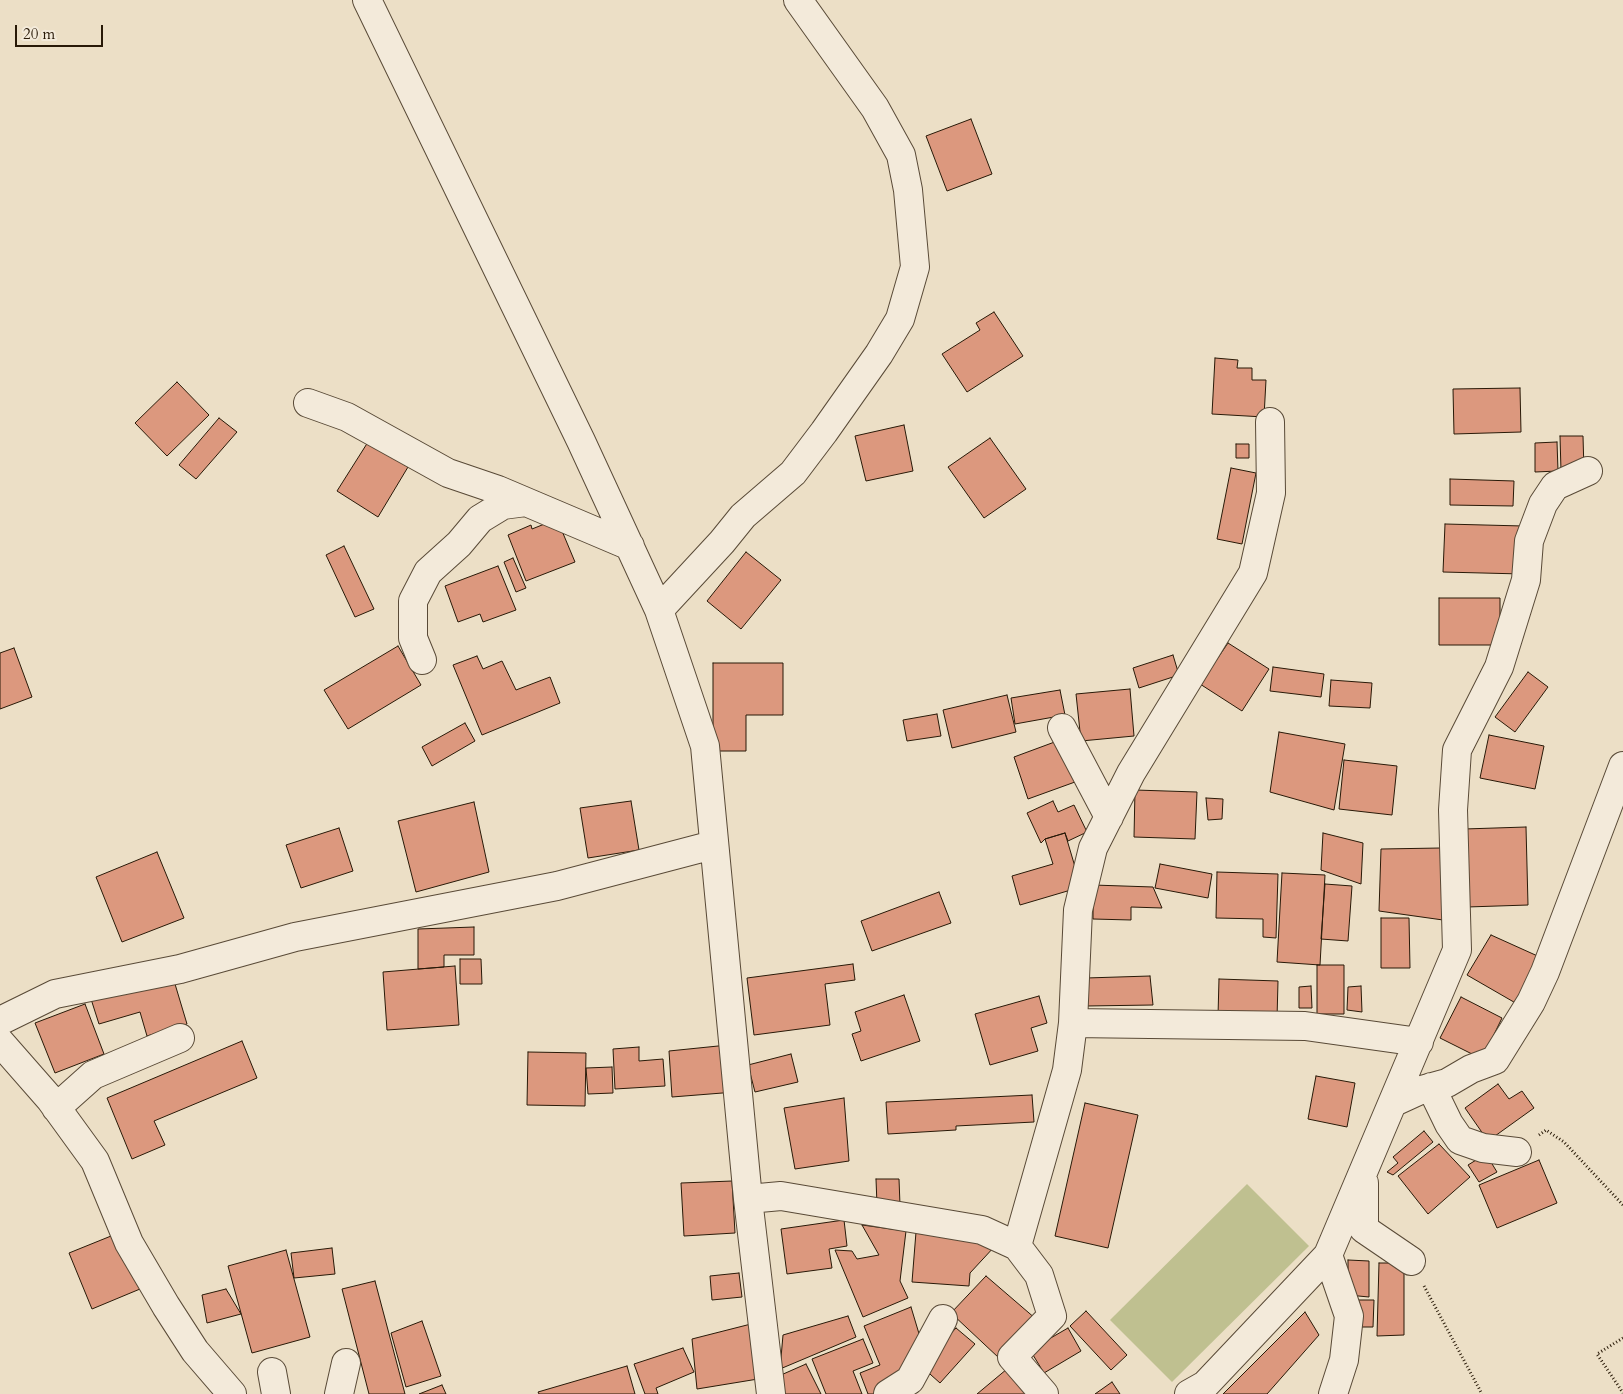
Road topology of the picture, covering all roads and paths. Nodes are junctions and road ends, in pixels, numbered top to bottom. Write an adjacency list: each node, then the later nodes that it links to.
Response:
1 (367, 0): 7 (street)
2 (798, 0): 8 (street)
3 (308, 403): 6 (street)
4 (1270, 422): 12 (street)
5 (1588, 471): 18 (street)
6 (526, 502): 7 (street); 9 (street)
7 (630, 546): 8 (street)
8 (659, 610): 13 (street)
9 (422, 660)
10 (1062, 728): 12 (street)
11 (1623, 766): 19 (street)
12 (1109, 817): 15 (street)
13 (713, 845): 14 (street); 24 (street)
14 (0, 1021)
15 (1073, 1023): 18 (street); 26 (street)
16 (180, 1038): 21 (street)
17 (0, 1042): 21 (street)
18 (1419, 1042): 20 (street)
19 (1430, 1087): 20 (street); 22 (street)
20 (1394, 1102): 23 (street)
21 (56, 1108): 33 (street)
22 (1516, 1152): 25 (path)
23 (1364, 1172): 27 (street); 28 (street)
24 (748, 1199): 26 (street); 35 (street)
25 (1623, 1205)
26 (1017, 1246): 37 (street)
27 (1328, 1256): 38 (street); 39 (street)
28 (1410, 1261): 40 (path)
29 (943, 1319): 36 (street)
30 (1623, 1338): 32 (path)
31 (346, 1362): 34 (street)
32 (1623, 1393)
33 (232, 1394)
34 (339, 1394)
35 (771, 1394)
36 (888, 1394)
37 (1044, 1394)
38 (1189, 1394)
39 (1333, 1394)
40 (1482, 1394)

